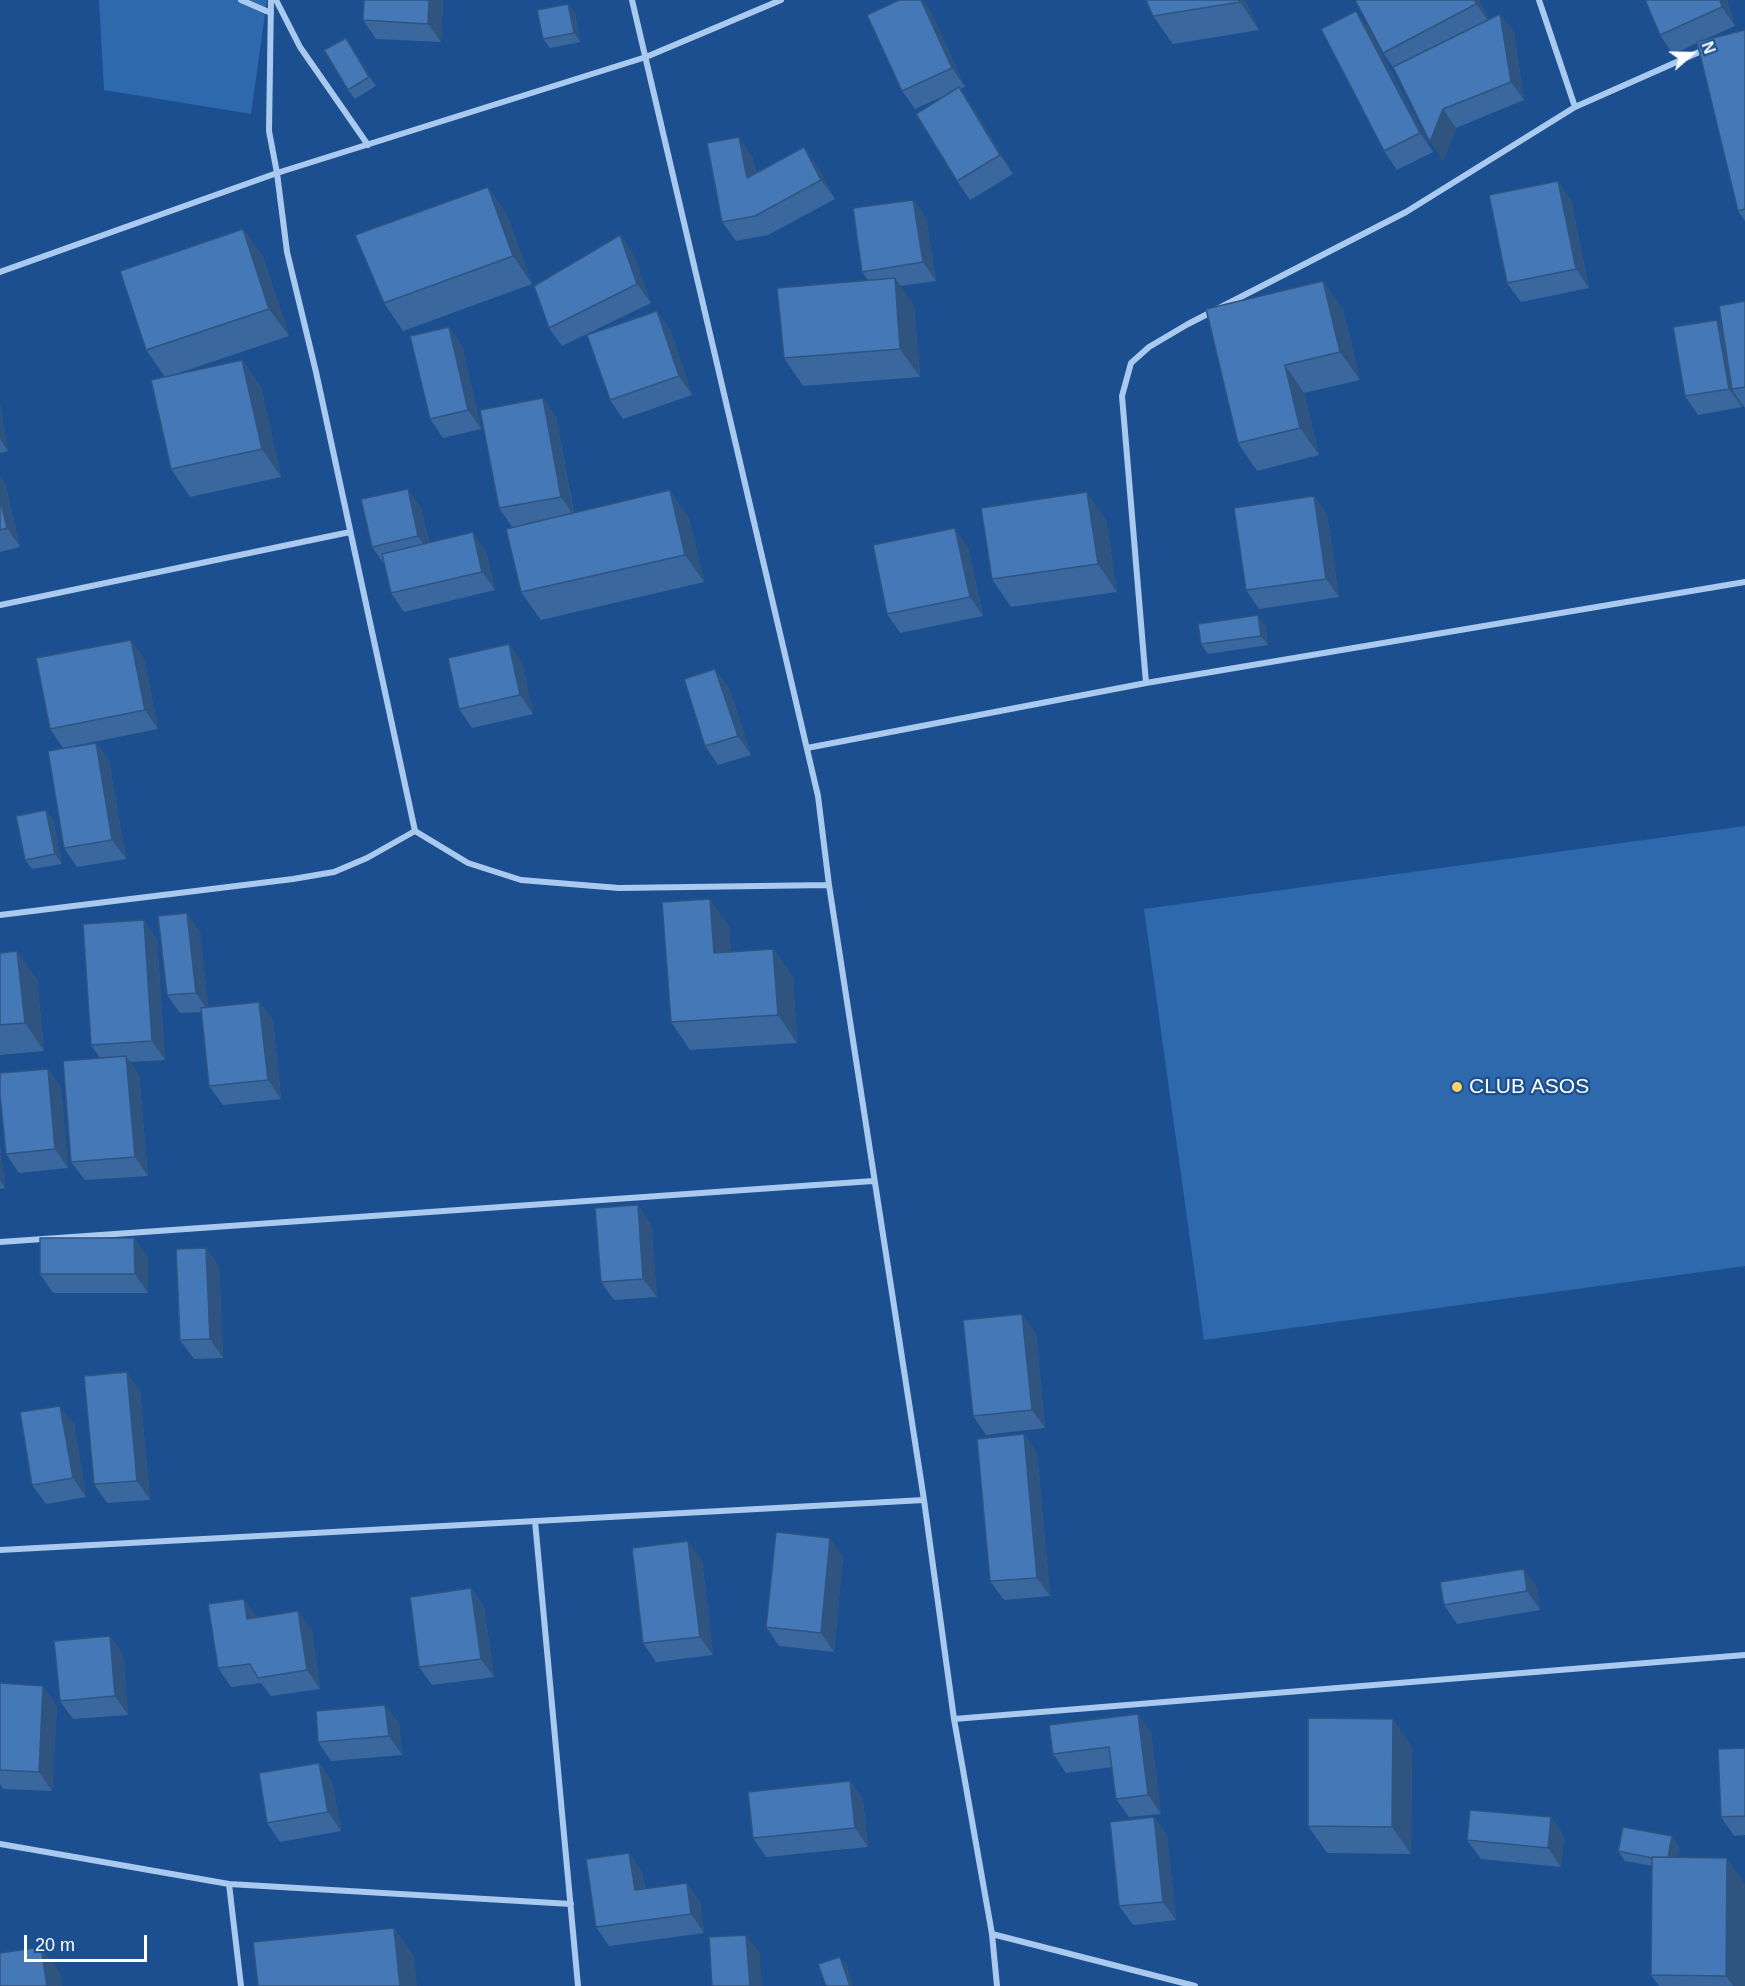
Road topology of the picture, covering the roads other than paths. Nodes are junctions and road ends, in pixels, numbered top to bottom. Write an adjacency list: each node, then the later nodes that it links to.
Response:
1 (241, 0): 7 (street)
2 (271, 0): 7 (street)
3 (276, 0): 11 (street)
4 (632, 0): 9 (street)
5 (781, 0): 9 (street)
6 (1539, 0): 10 (street)
7 (271, 13): 12 (street)
8 (1713, 46): 10 (street)
9 (646, 57): 11 (street); 18 (street)
10 (1575, 107): 17 (street)
11 (368, 145): 12 (street)
12 (277, 174): 13 (street); 14 (street)
13 (0, 272)
14 (350, 532): 16 (street); 19 (street)
15 (1745, 582): 17 (street)
16 (0, 605)
17 (1146, 683): 18 (street)
18 (807, 748): 20 (street)
19 (415, 831): 20 (street); 21 (street)
20 (829, 885): 22 (street)
21 (0, 915)
22 (873, 1181): 23 (street); 24 (street)
23 (0, 1242)
24 (924, 1500): 25 (street); 28 (street)
25 (535, 1521): 26 (street); 31 (street)
26 (0, 1550)
27 (1745, 1655): 28 (street)
28 (954, 1719): 32 (street)
29 (0, 1844): 30 (street)
30 (230, 1884): 31 (street); 33 (street)
31 (571, 1904): 34 (street)
32 (992, 1934): 35 (street); 36 (street)
33 (241, 1986)
34 (578, 1986)
35 (997, 1986)
36 (1196, 1986)

